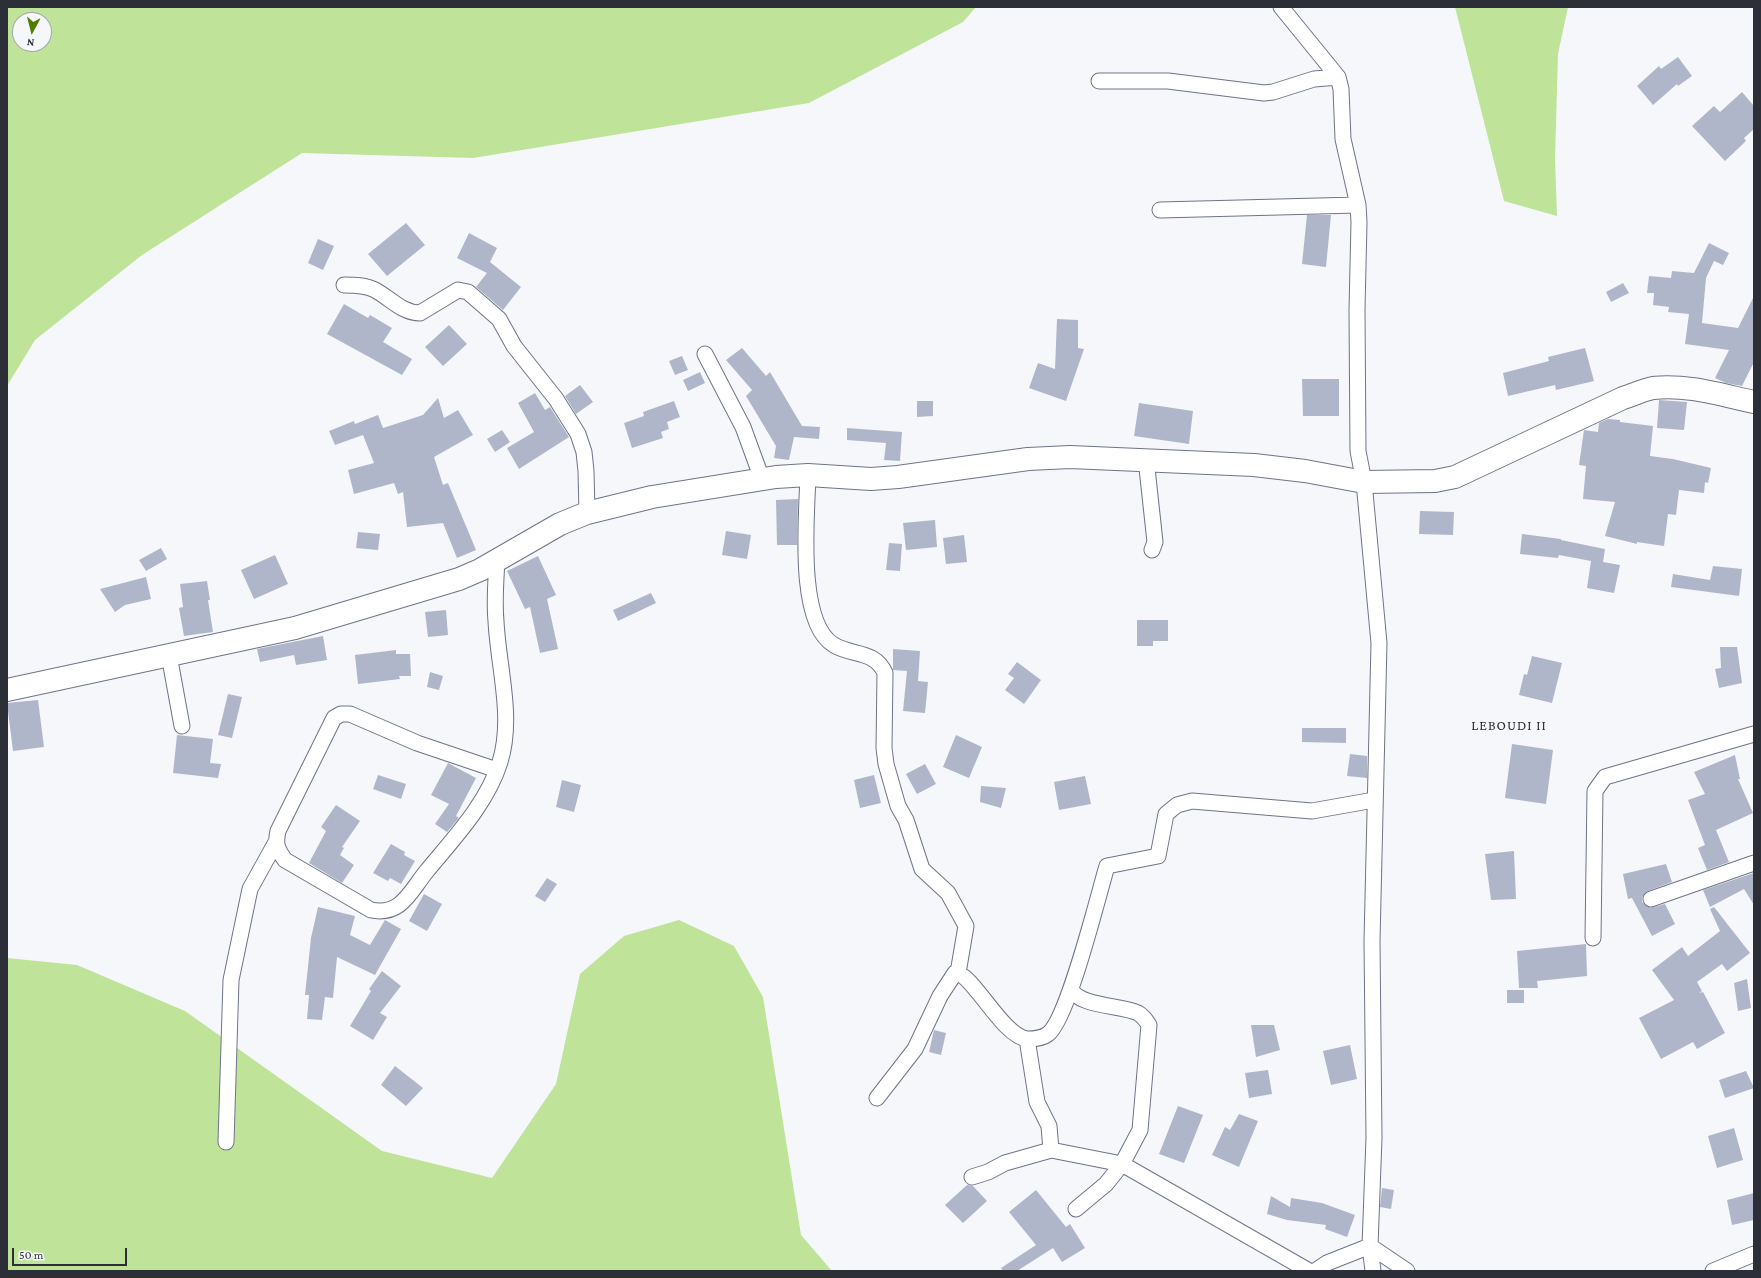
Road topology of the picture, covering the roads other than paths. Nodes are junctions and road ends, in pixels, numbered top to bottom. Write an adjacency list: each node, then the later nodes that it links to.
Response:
1 (1281, 7): 2 (street)
2 (1338, 77): 3 (street); 4 (street)
3 (1100, 81)
4 (1358, 205): 5 (street); 12 (street)
5 (1160, 210)
6 (344, 284): 13 (street)
7 (705, 354): 11 (street)
8 (1754, 402): 12 (street)
9 (1146, 459): 10 (street); 12 (street); 14 (street)
10 (808, 475): 11 (street); 26 (street)
11 (762, 479): 13 (street)
12 (1364, 482): 21 (street)
13 (587, 513): 15 (street)
14 (1152, 550)
15 (497, 560): 16 (street); 20 (street)
16 (169, 655): 17 (street); 18 (street)
17 (7, 690)
18 (182, 726)
19 (1754, 734): 25 (street)
20 (497, 770): 22 (street); 22 (street)
21 (1374, 800): 27 (street); 35 (street)
22 (276, 842): 30 (street)
23 (1754, 863): 24 (street)
24 (1651, 899)
25 (1593, 938)
26 (958, 973): 28 (street); 29 (street)
27 (1071, 989): 28 (street); 32 (street)
28 (1027, 1039): 31 (street)
29 (877, 1098)
30 (226, 1142)
31 (1051, 1150): 32 (street); 33 (street)
32 (1122, 1164): 34 (street); 37 (street)
33 (972, 1177)
34 (1076, 1209)
35 (1370, 1246): 38 (street); 39 (street); 40 (street)
36 (1754, 1254): 41 (street)
37 (1309, 1271)
38 (1315, 1271)
39 (1373, 1271)
40 (1407, 1271)
41 (1713, 1271)

